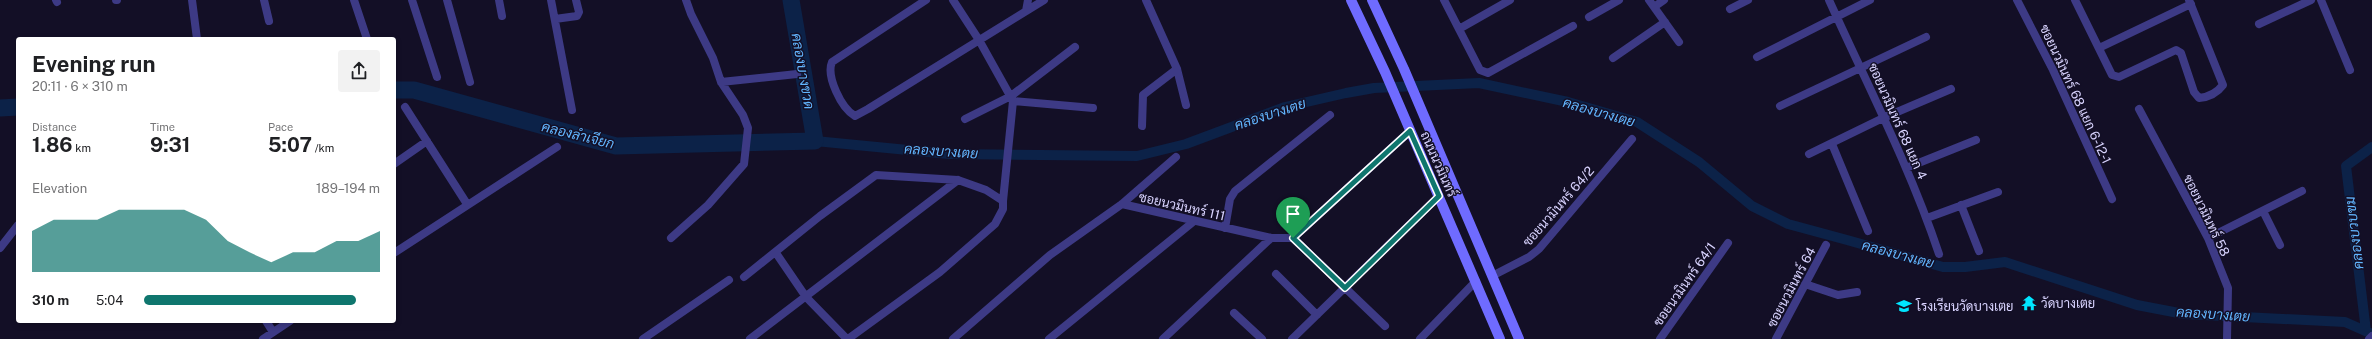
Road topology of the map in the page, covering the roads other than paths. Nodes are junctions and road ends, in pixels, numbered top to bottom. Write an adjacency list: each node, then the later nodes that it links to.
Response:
1 (192, 0): 41 (street)
2 (264, 0): 36 (street)
3 (354, 0): 42 (street)
4 (412, 0): 54 (street)
5 (447, 0): 55 (street)
6 (499, 0): 32 (street)
7 (551, 0): 35 (street)
8 (576, 0): 35 (street)
9 (686, 0): 56 (street)
10 (926, 0): 44 (street)
11 (953, 0): 44 (street)
12 (1028, 0): 31 (street)
13 (1044, 0): 31 (street)
14 (1146, 0): 51 (street)
15 (1351, 0): 69 (main road, ถนนนวมินทร์)
16 (1372, 0): 107 (main road, ถนนนวมินทร์)
17 (1444, 0): 40 (street)
18 (1510, 0): 40 (street)
19 (1619, 0): 33 (street)
20 (1664, 0): 29 (street)
21 (1748, 0): 30 (street)
22 (1829, 0): 34 (street, ซอยนวมินทร์ 68 แยก 4)
23 (1870, 0): 34 (street)
24 (2018, 0): 83 (street, ซอยนวมินทร์ 68 แยก 6-12-1)
25 (2075, 0): 47 (street)
26 (2311, 0): 38 (street)
27 (2321, 0): 52 (street)
28 (2190, 2): 47 (street); 47 (street)
29 (1651, 3): 37 (street)
30 (1730, 9)
31 (1026, 11): 44 (street)
32 (502, 16)
33 (1589, 17)
34 (1837, 18): 49 (street); 50 (street, ซอยนวมินทร์ 68 แยก 4)
35 (555, 19): 64 (street)
36 (269, 21)
37 (1665, 22): 45 (street); 48 (street)
38 (2258, 24)
39 (1572, 26): 40 (street)
40 (1458, 29)
41 (197, 37)
42 (366, 37)
43 (1926, 37): 50 (street)
44 (979, 40): 58 (street)
45 (1679, 42)
46 (1075, 47): 58 (street)
47 (2099, 48)
48 (1613, 58)
49 (1758, 58)
50 (1860, 67): 60 (street); 66 (street, ซอยนวมินทร์ 68 แยก 4)
51 (1177, 69): 59 (street); 68 (street)
52 (2350, 70)
53 (798, 74): 56 (street)
54 (437, 76)
55 (470, 82)
56 (722, 82): 94 (street)
57 (1951, 90): 66 (street)
58 (1012, 99): 62 (street); 67 (street); 84 (street)
59 (1186, 105)
60 (1780, 106)
61 (405, 107): 72 (street)
62 (1093, 108)
63 (2139, 109): 97 (street, ซอยนวมินทร์ 58)
64 (572, 110)
65 (1330, 116): 92 (street)
66 (1883, 118): 73 (street); 78 (street, ซอยนวมินทร์ 68 แยก 4)
67 (964, 119)
68 (1142, 126)
69 (1410, 131): 82 (main road, ถนนนวมินทร์); 96 (street)
70 (1632, 139): 107 (street, ซอยนวมินทร์ 64/2)
71 (1976, 140): 78 (street)
72 (427, 141): 77 (street); 85 (street)
73 (1832, 144): 75 (street); 93 (street)
74 (557, 147): 85 (street)
75 (1809, 154)
76 (1176, 157): 86 (street)
77 (396, 163)
78 (1906, 168): 89 (street, ซอยนวมินทร์ 68 แยก 4)
79 (958, 180): 84 (street); 104 (street); 114 (street)
80 (2302, 191): 88 (street)
81 (1998, 192): 87 (street)
82 (1439, 196): 110 (main road, ถนนนวมินทร์); 112 (street)
83 (2112, 200)
84 (1003, 201): 126 (street)
85 (468, 204): 103 (street)
86 (1122, 204): 90 (street, ซอยนวมินทร์ 111); 127 (street, ซอยนวมินทร์ 111)
87 (1961, 205): 89 (street); 102 (street)
88 (2263, 211): 97 (street); 100 (street)
89 (1927, 218): 105 (street, ซอยนวมินทร์ 68 แยก 4)
90 (1193, 222): 92 (street, ซอยนวมินทร์ 111); 128 (street)
91 (16, 227): 101 (street)
92 (1224, 228): 95 (street, ซอยนวมินทร์ 111)
93 (1868, 231)
94 (671, 238)
95 (1271, 238): 96 (street, ซอยนวมินทร์ 111); 129 (street)
96 (1293, 238): 112 (street)
97 (2208, 238): 136 (street, ซอยนวมินทร์ 58)
98 (1728, 243): 134 (street, ซอยนวมินทร์ 64/1)
99 (1826, 245): 111 (street, ซอยนวมินทร์ 64)
100 (2280, 245)
101 (0, 248)
102 (1979, 251)
103 (396, 252)
104 (776, 253): 108 (street); 114 (street)
105 (1939, 254)
106 (1276, 274): 116 (street)
107 (1492, 276): 133 (main road, ถนนนวมินทร์)
108 (744, 277)
109 (729, 280): 124 (street)
110 (1476, 281): 122 (main road, ถนนนวมินทร์); 132 (street)
111 (1805, 284): 113 (street); 135 (street, ซอยนวมินทร์ 64)
112 (1345, 288): 116 (street); 119 (street)
113 (1857, 292)
114 (806, 297): 125 (street); 126 (street)
115 (1234, 313): 130 (street)
116 (1317, 315): 131 (street)
117 (267, 323): 120 (street)
118 (287, 323): 120 (street)
119 (1385, 326)
120 (273, 332): 123 (street)
121 (2372, 336): 137 (street)
122 (1497, 337)
123 (263, 339)
124 (643, 339)
125 (750, 339)
126 (848, 339)
127 (952, 339)
128 (1049, 339)
129 (1163, 339)
130 (1262, 339)
131 (1292, 339)
132 (1420, 339)
133 (1519, 339)
134 (1660, 339)
135 (1776, 339)
136 (2227, 339)
137 (2368, 339)

